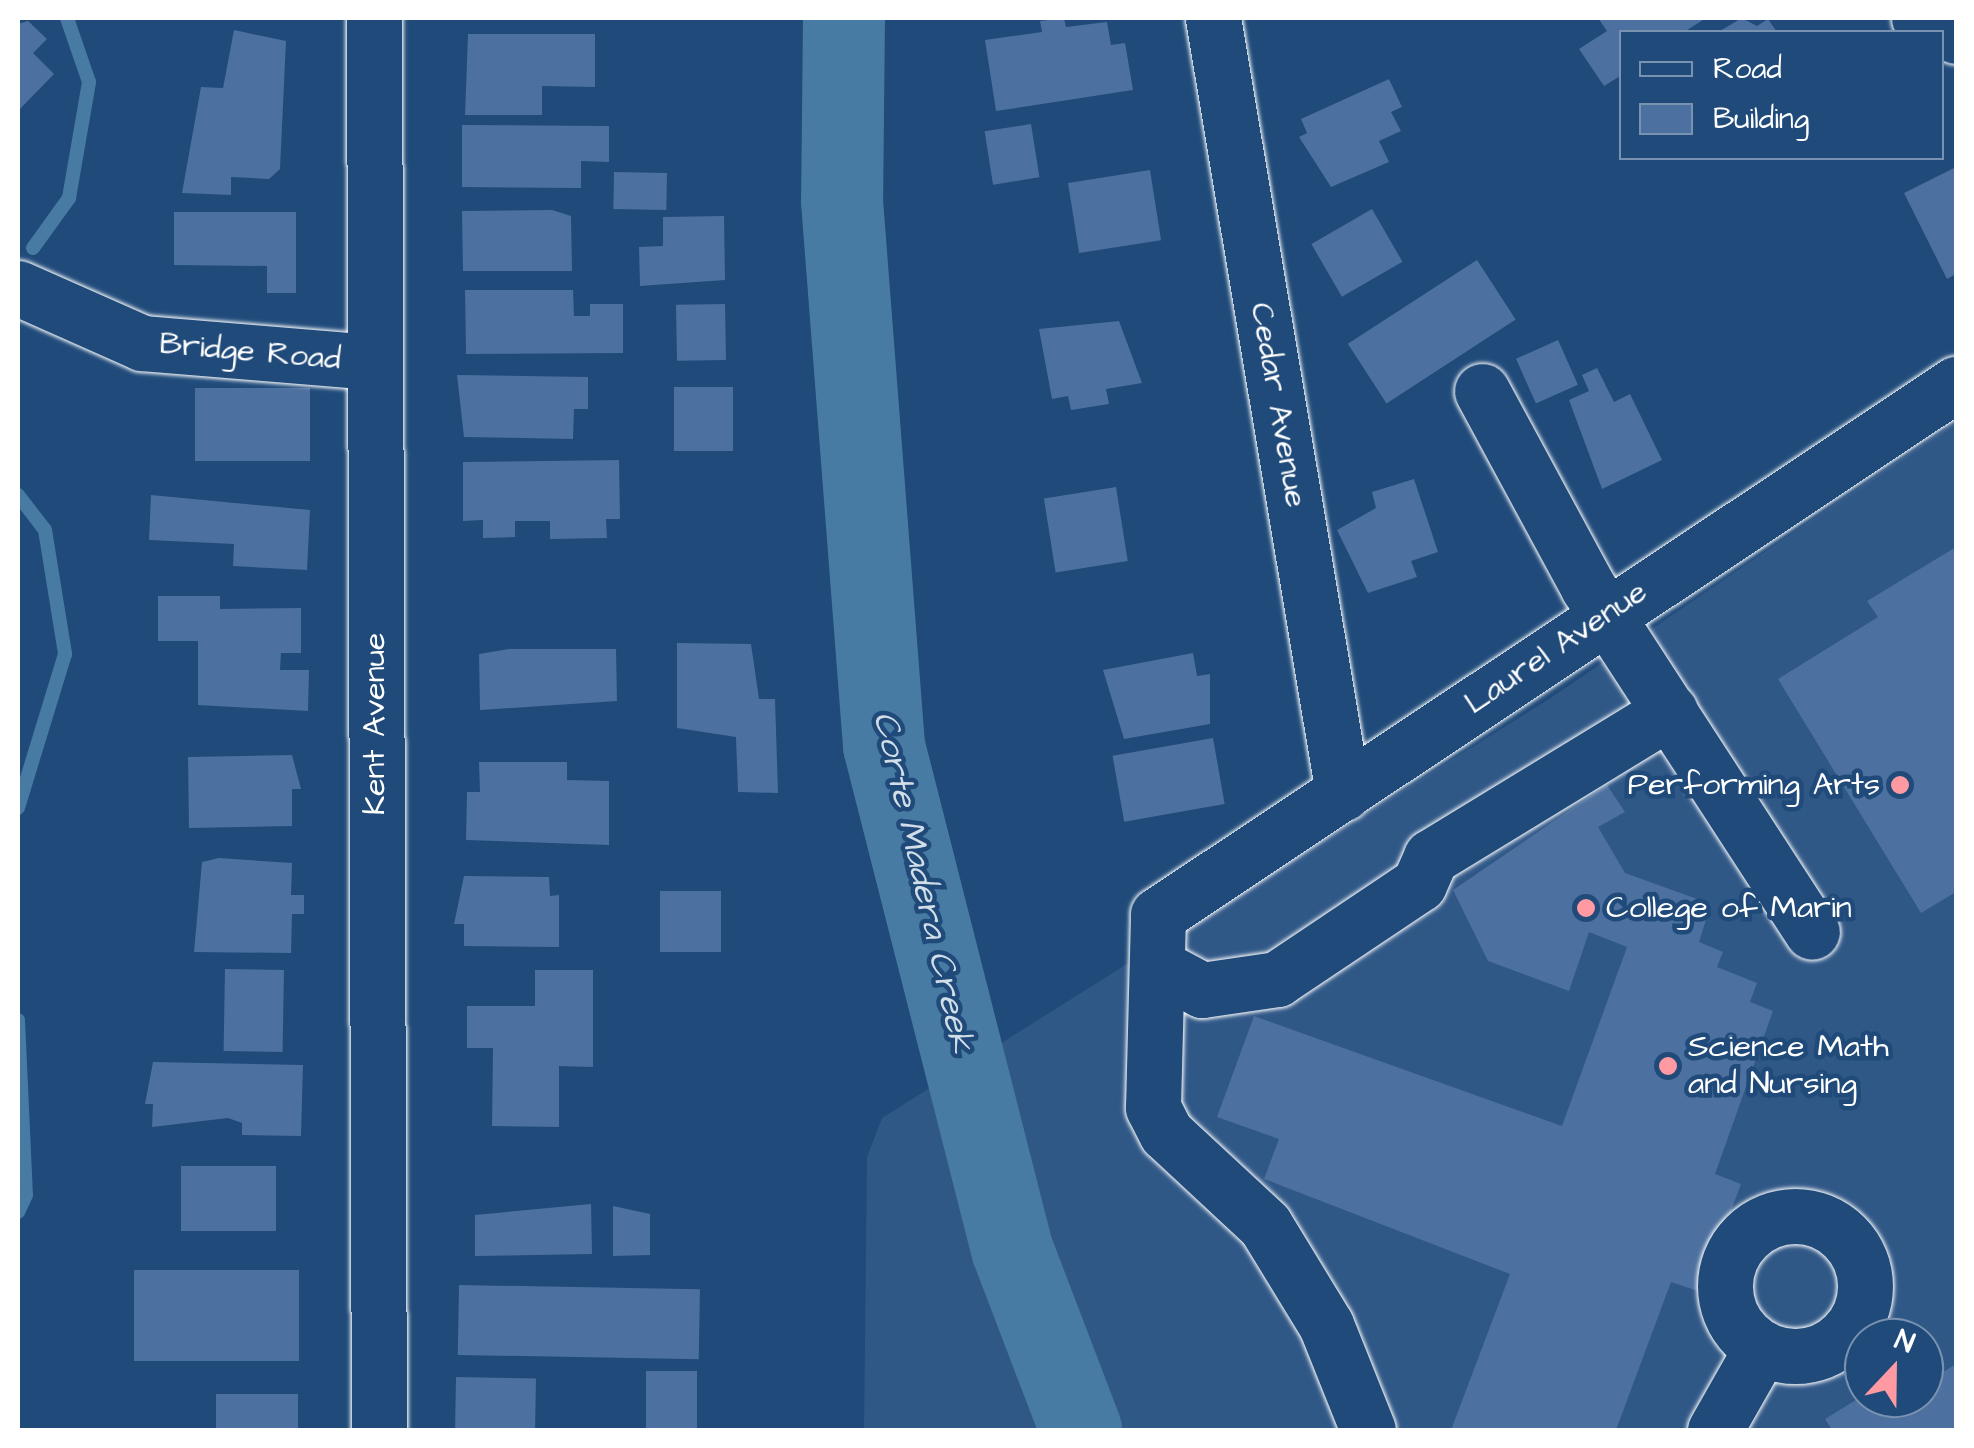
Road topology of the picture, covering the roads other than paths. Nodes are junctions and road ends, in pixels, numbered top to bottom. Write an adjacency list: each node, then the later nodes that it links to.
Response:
1 (374, 18): 6 (street, Kent Avenue)
2 (1213, 18): 11 (street, Cedar Avenue)
3 (1919, 18): 4 (street)
4 (1944, 30)
5 (18, 288): 6 (street, Bridge Road)
6 (374, 362): 15 (street, Kent Avenue)
7 (1956, 384): 9 (street, Laurel Avenue)
8 (1482, 391): 9 (street)
9 (1606, 613): 10 (street); 11 (street, Laurel Avenue)
10 (1670, 711): 12 (street); 13 (street)
11 (1343, 793): 13 (street, Laurel Avenue)
12 (1812, 932)
13 (1158, 940): 16 (street)
14 (1761, 1349): 17 (street)
15 (378, 1430)
16 (1368, 1430)
17 (1715, 1430)

